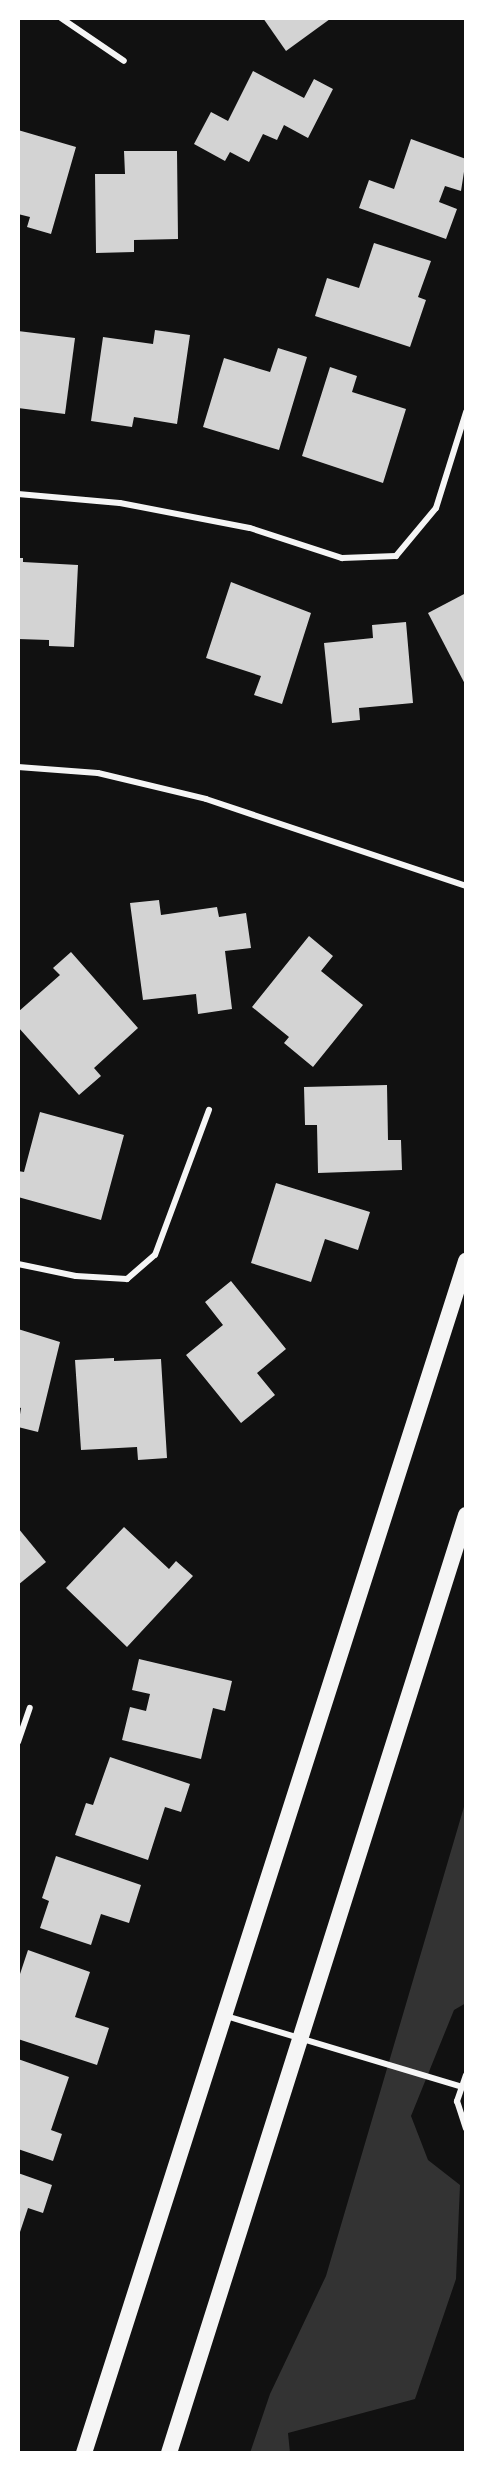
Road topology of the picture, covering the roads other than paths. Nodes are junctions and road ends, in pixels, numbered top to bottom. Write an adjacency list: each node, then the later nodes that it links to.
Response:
1 (62, 18): 2 (street)
2 (124, 61)
3 (466, 412): 4 (street)
4 (18, 494)
5 (18, 767): 6 (street)
6 (466, 886)
7 (209, 1110): 9 (street)
8 (466, 1261): 13 (highway)
9 (18, 1263)
10 (466, 1515): 14 (highway)
11 (30, 1708): 12 (street)
12 (18, 1742)
13 (223, 2015): 14 (street); 18 (highway)
14 (301, 2038): 16 (street); 19 (highway)
15 (466, 2074): 16 (street)
16 (459, 2086): 17 (street)
17 (466, 2129)
18 (84, 2453)
19 (169, 2453)

